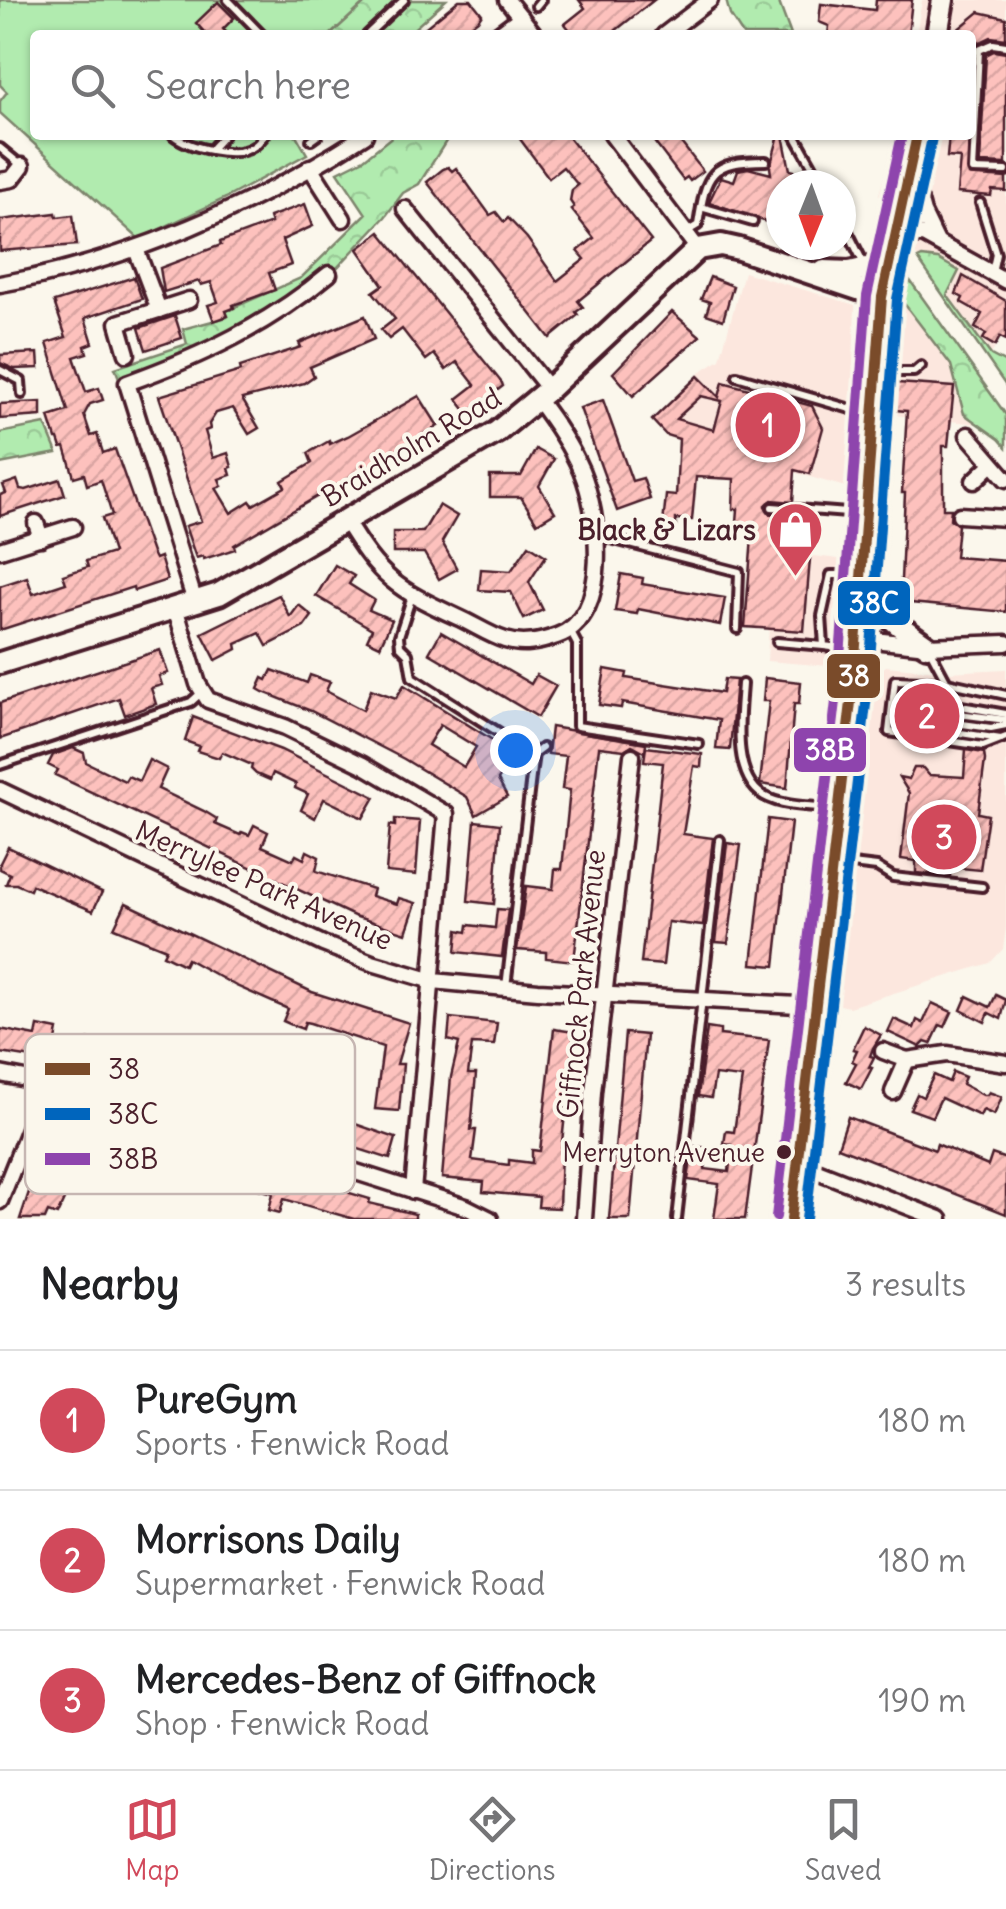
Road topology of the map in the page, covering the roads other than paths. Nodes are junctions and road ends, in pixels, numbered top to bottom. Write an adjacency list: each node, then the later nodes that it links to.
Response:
1 (228, 0): 7 (lane)
2 (404, 0): 8 (lane)
3 (506, 0): 6 (street)
4 (710, 0): 11 (street)
5 (944, 0): 12 (main road)
6 (521, 16): 9 (street); 10 (street)
7 (257, 30)
8 (372, 30)
9 (503, 30)
10 (531, 30)
11 (671, 30)
12 (938, 30)
13 (1006, 46): 14 (lane)
14 (976, 101)
15 (180, 140): 24 (lane)
16 (219, 140): 24 (lane)
17 (260, 140): 24 (lane)
18 (356, 140): 28 (street)
19 (616, 140): 38 (street)
20 (797, 140): 29 (lane)
21 (916, 140): 27 (main road)
22 (974, 140): 30 (lane)
23 (0, 148): 26 (lane)
24 (212, 148)
25 (766, 161): 33 (lane)
26 (22, 166): 31 (street)
27 (910, 166): 37 (main road); 39 (street)
28 (310, 167): 35 (street); 40 (street)
29 (814, 170)
30 (1006, 171)
31 (0, 181)
32 (980, 202): 46 (lane)
33 (701, 207): 36 (lane); 38 (lane)
34 (406, 209): 57 (street)
35 (343, 220)
36 (752, 222)
37 (905, 235): 39 (street); 42 (main road)
38 (693, 240): 44 (main road); 57 (main road, Braidholm Road)
39 (938, 243): 46 (street)
40 (136, 249): 47 (street); 50 (street)
41 (856, 249): 43 (lane)
42 (889, 262): 43 (main road); 48 (main road)
43 (866, 269): 44 (main road)
44 (812, 270): 48 (main road)
45 (329, 274): 73 (street)
46 (999, 277)
47 (0, 284)
48 (882, 296): 54 (main road)
49 (189, 300): 50 (street)
50 (158, 310): 51 (street)
51 (127, 354)
52 (920, 366): 54 (lane)
53 (0, 370): 56 (lane)
54 (877, 372): 58 (main road)
55 (737, 376): 58 (lane)
56 (22, 394)
57 (543, 394): 67 (main road, Braidholm Road); 69 (street)
58 (874, 416): 64 (main road)
59 (968, 436): 60 (street)
60 (992, 464): 61 (street); 62 (street)
61 (1006, 479)
62 (974, 481)
63 (772, 507): 64 (lane)
64 (866, 514): 71 (main road)
65 (960, 515): 66 (street)
66 (1006, 518)
67 (345, 520): 72 (street); 73 (main road, Braidholm Road)
68 (73, 527): 70 (street)
69 (598, 536): 74 (street); 75 (lane)
70 (0, 550)
71 (862, 575): 77 (main road); 79 (lane); 80 (main road)
72 (412, 595): 74 (street); 92 (lane)
73 (185, 605): 81 (main road, Braidholm Road); 85 (street)
74 (570, 630): 93 (lane)
75 (737, 630)
76 (777, 642): 79 (lane)
77 (856, 644): 79 (lane); 80 (street); 98 (main road)
78 (1006, 644): 80 (street)
79 (824, 646)
80 (927, 646): 83 (lane)
81 (0, 663)
82 (929, 680): 83 (lane); 90 (lane); 90 (lane)
83 (948, 682): 86 (lane); 87 (lane)
84 (742, 684): 98 (lane)
85 (202, 692): 96 (lane); 102 (street)
86 (1006, 695)
87 (944, 703): 88 (lane); 89 (lane)
88 (1006, 720): 89 (lane)
89 (941, 726): 90 (lane); 91 (lane)
90 (911, 736)
91 (1004, 738)
92 (514, 742)
93 (699, 744)
94 (542, 748): 103 (lane)
95 (632, 756): 104 (street, Giffnock Park Avenue)
96 (0, 764)
97 (0, 790): 102 (street, Merrylee Park Avenue)
98 (840, 809): 100 (main road)
99 (720, 840): 105 (lane)
100 (834, 862): 101 (lane); 106 (main road)
101 (982, 888)
102 (433, 981): 103 (street, Merrylee Park Avenue); 117 (street)
103 (506, 988): 104 (street, Merrylee Park Avenue)
104 (606, 995): 105 (street, Merrylee Park Avenue); 120 (street, Giffnock Park Avenue)
105 (703, 1000): 106 (street, Merrylee Park Avenue); 121 (lane)
106 (817, 1006): 115 (main road)
107 (1006, 1047): 110 (street)
108 (883, 1051): 109 (street)
109 (907, 1060): 110 (street); 113 (street)
110 (1003, 1063)
111 (0, 1074): 112 (street)
112 (25, 1079)
113 (893, 1092)
114 (25, 1138): 118 (street)
115 (799, 1164): 122 (main road); 123 (street)
116 (355, 1172): 117 (street)
117 (413, 1190): 119 (street)
118 (0, 1200)
119 (490, 1219)
120 (584, 1219)
121 (677, 1219)
122 (791, 1219)
123 (940, 1219)

